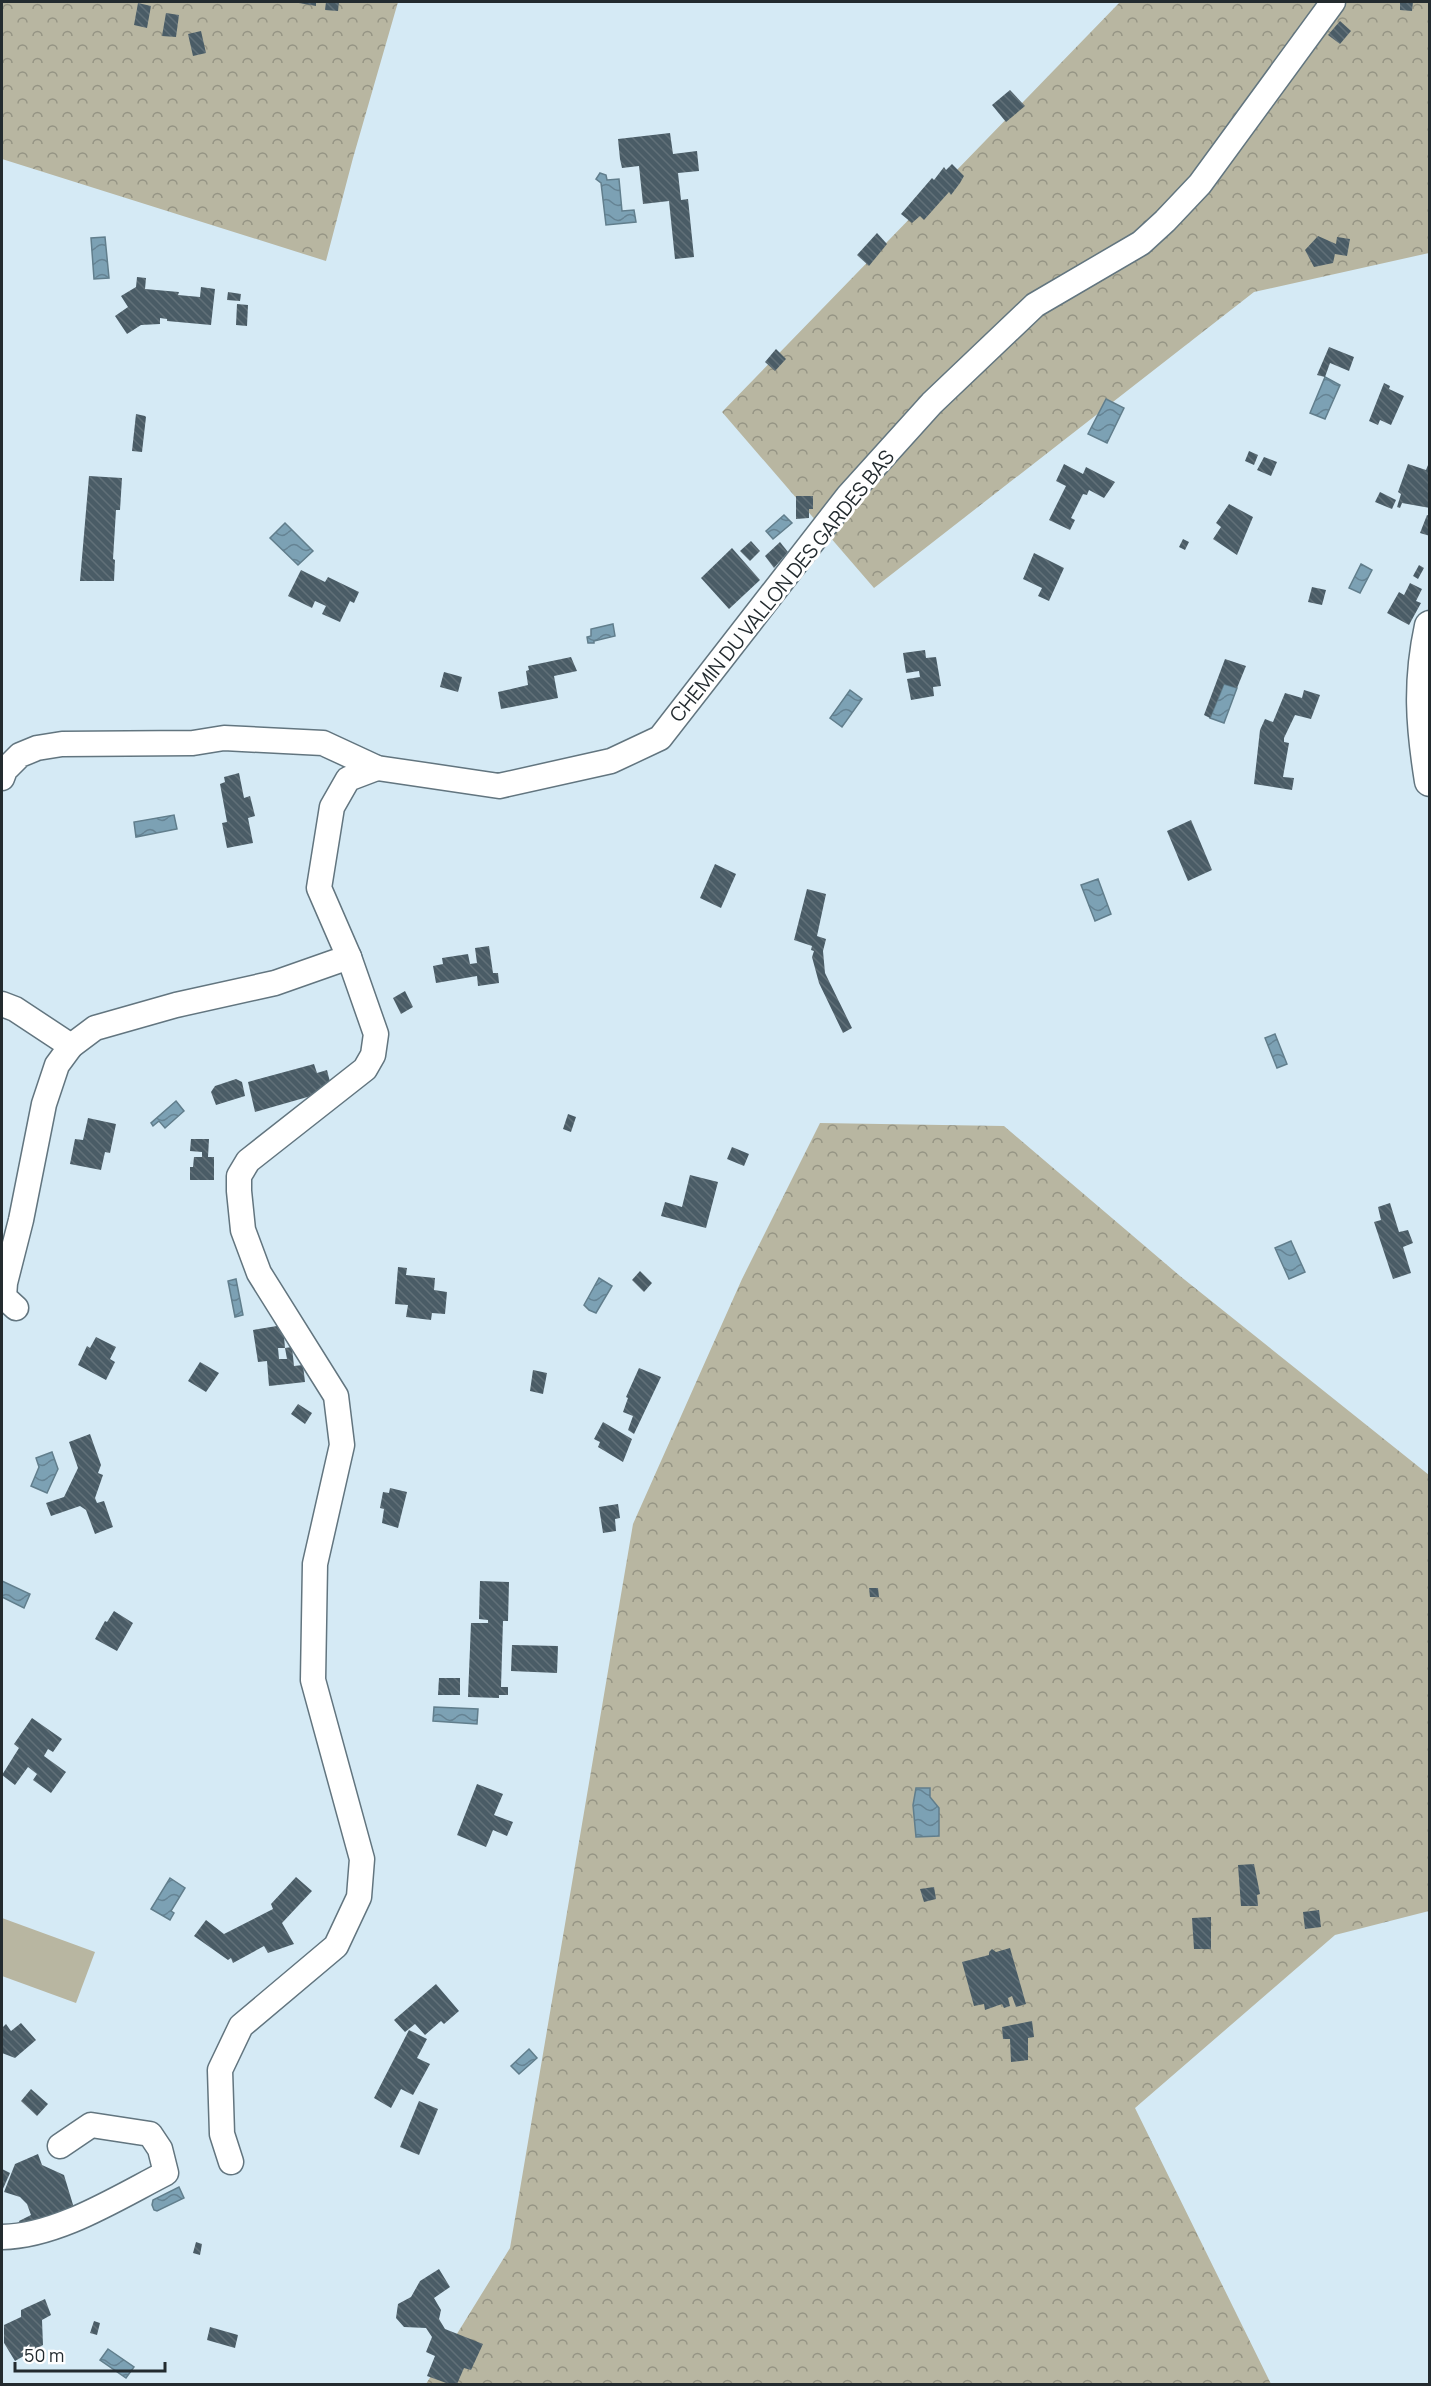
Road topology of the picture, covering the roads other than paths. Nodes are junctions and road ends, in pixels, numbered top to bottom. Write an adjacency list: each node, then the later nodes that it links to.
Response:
1 (1333, 2): 3 (street, CHEMIN DU VALLON DES GARDES BAS)
2 (1430, 626): 5 (street)
3 (376, 768): 4 (street, CHEMIN DU VALLON DES GARDES BAS); 6 (street, CHEMIN DU VALLON DES GARDES BAS)
4 (2, 778)
5 (1430, 781)
6 (348, 957): 8 (street); 11 (street, CHEMIN DU VALLON DES GARDES BAS)
7 (2, 1004): 8 (street)
8 (71, 1046): 9 (street)
9 (16, 1308)
10 (60, 2146): 12 (street)
11 (231, 2162)
12 (2, 2237)

